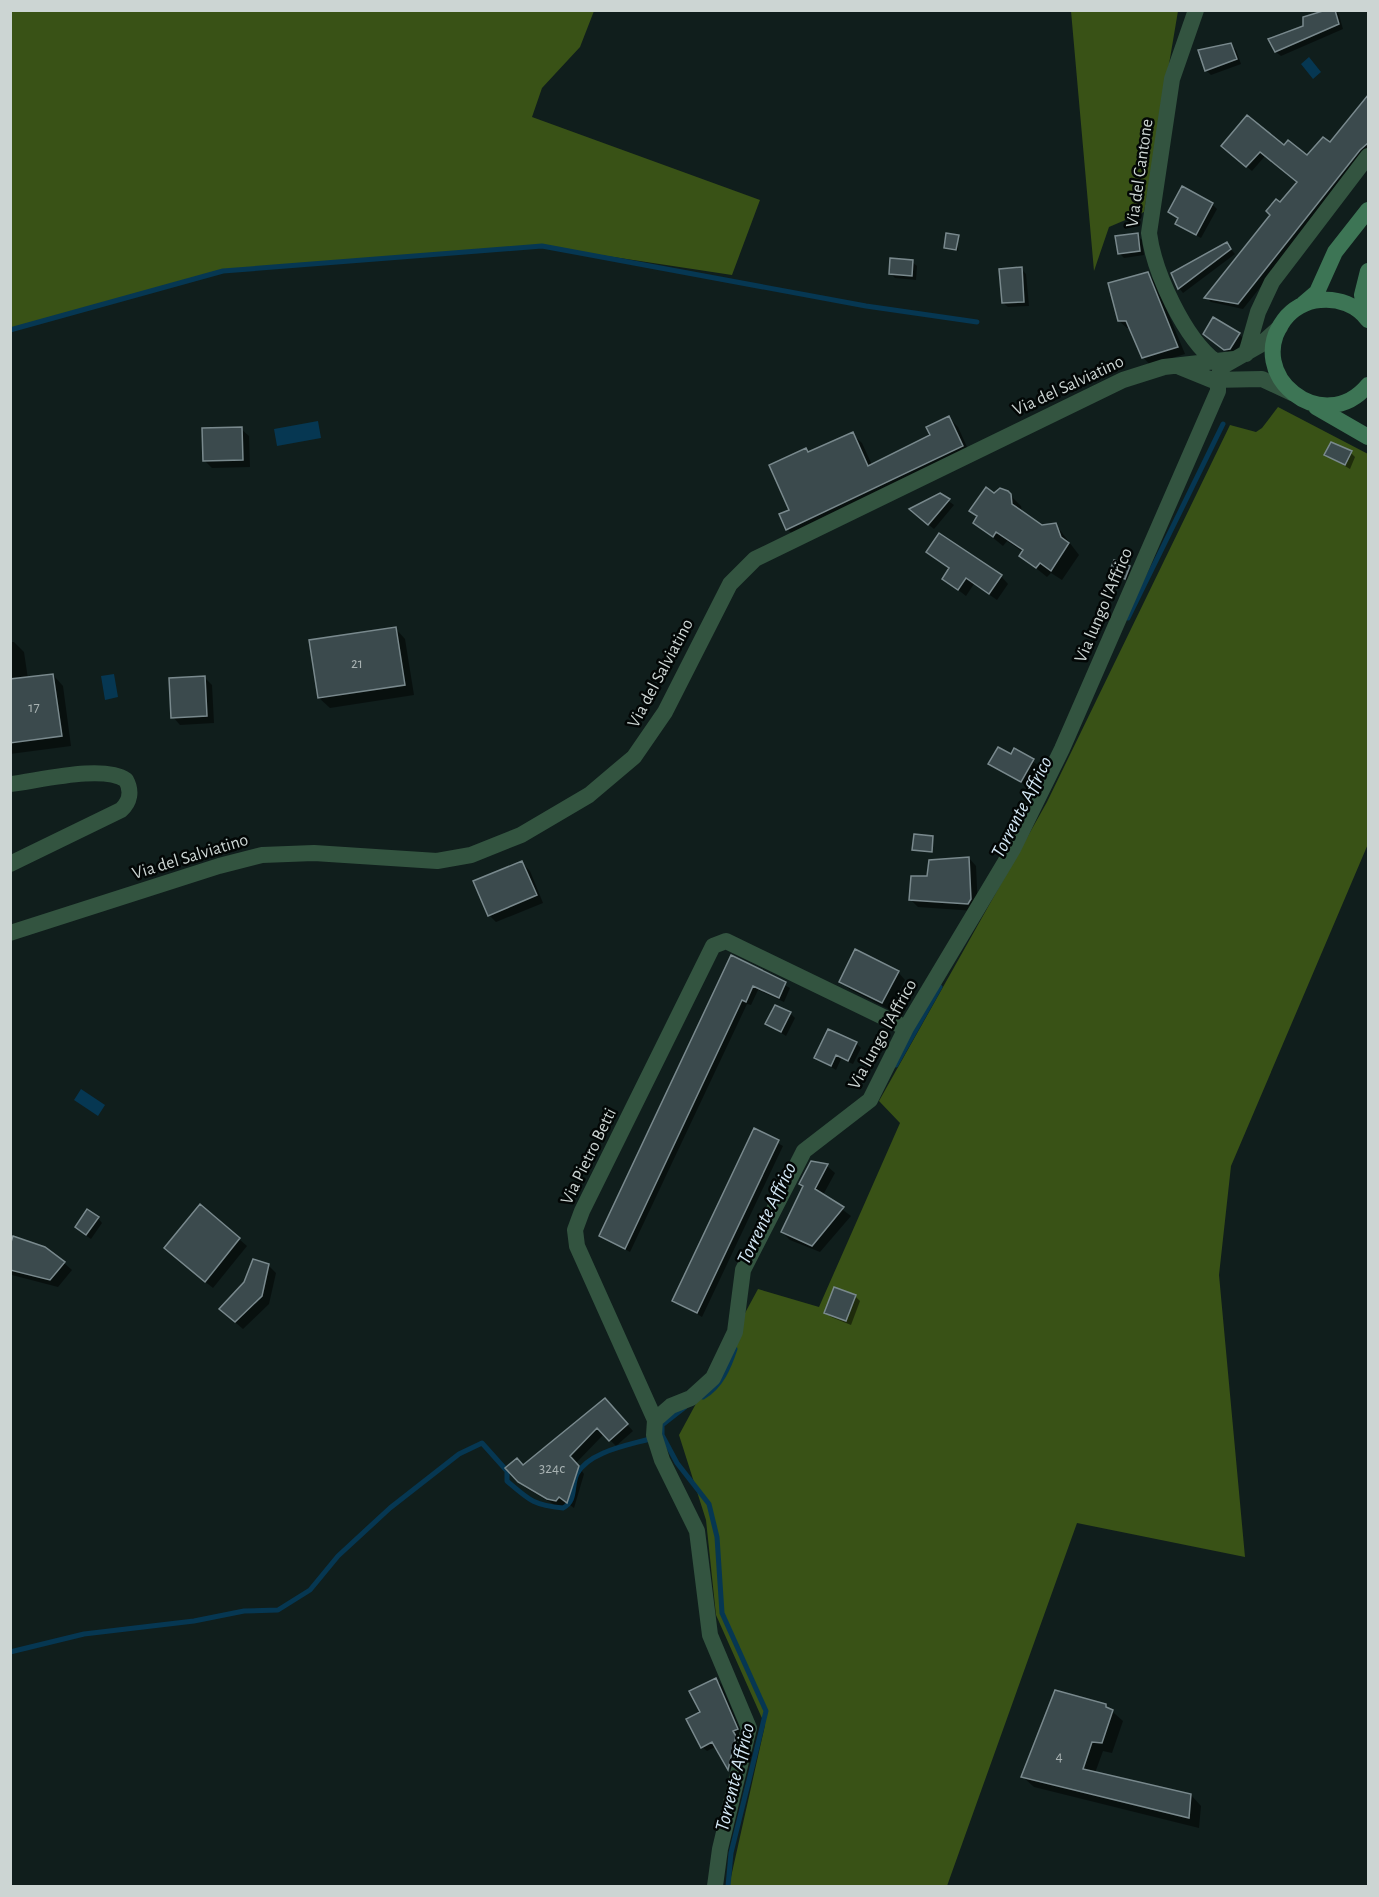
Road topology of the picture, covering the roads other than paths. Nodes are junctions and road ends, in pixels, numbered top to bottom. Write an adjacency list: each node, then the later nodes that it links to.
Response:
1 (1196, 10): 9 (street, Via del Cantone)
2 (1368, 156): 8 (street, Via lungo l'Affrico)
3 (1368, 210): 5 (main road, Via lungo l'Affrico)
4 (1368, 271): 6 (main road)
5 (1304, 304): 6 (main road); 7 (main road, Via lungo l'Affrico)
6 (1367, 319)
7 (1280, 327): 8 (street, Via lungo l'Affrico); 13 (main road)
8 (1240, 356): 9 (street, Via del Salviatino); 11 (street, Via lungo l'Affrico)
9 (1216, 362): 10 (street, Via del Salviatino)
10 (1173, 366): 11 (street); 18 (street, Via del Salviatino)
11 (1219, 381): 13 (street); 19 (street, Via lungo l'Affrico)
12 (1364, 389): 14 (main road); 15 (main road)
13 (1293, 394): 14 (main road)
14 (1310, 403): 15 (main road)
15 (1368, 436)
16 (10, 784): 17 (street)
17 (10, 864)
18 (10, 933)
19 (906, 1028): 20 (street, Via lungo l'Affrico); 20 (street, Via Pietro Betti)
20 (655, 1420): 21 (street)
21 (715, 1887)

